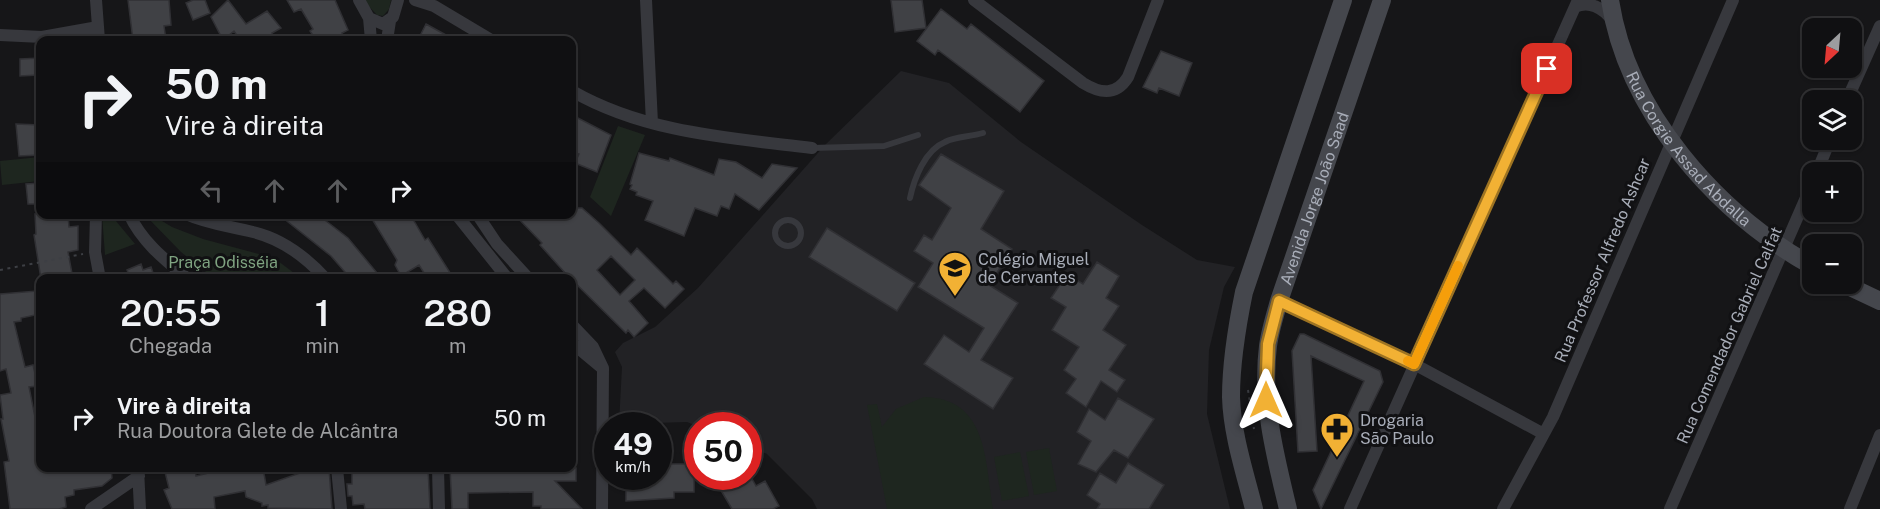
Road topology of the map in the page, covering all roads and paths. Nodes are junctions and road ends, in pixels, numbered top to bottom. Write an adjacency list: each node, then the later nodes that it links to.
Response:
1 (96, 0): 17 (street)
2 (359, 0): 13 (street)
3 (398, 0): 15 (street)
4 (415, 0): 23 (street)
5 (646, 0): 27 (street)
6 (974, 0): 7 (street)
7 (1158, 0)
8 (1343, 0): 67 (main road)
9 (1382, 0): 50 (main road, Avenida Jorge João Saad)
10 (1610, 0): 14 (main road, Rua Corgie Assad Abdalla)
11 (1733, 0): 30 (street, Rua Professor Alfredo Ashcar)
12 (1576, 4): 14 (street); 54 (street)
13 (369, 18): 15 (street); 21 (street)
14 (1614, 22): 30 (main road, Rua Corgie Assad Abdalla)
15 (386, 23): 22 (street)
16 (1880, 26): 25 (street)
17 (98, 27): 19 (street); 20 (street)
18 (0, 35): 24 (street)
19 (48, 36)
20 (99, 36)
21 (371, 36)
22 (387, 36)
23 (484, 36)
24 (36, 37)
25 (1851, 90)
26 (576, 93): 27 (street)
27 (652, 123): 31 (street)
28 (983, 133): 32 (lane)
29 (918, 135): 31 (lane)
30 (1672, 140): 40 (main road, Rua Corgie Assad Abdalla); 56 (street, Rua Professor Alfredo Ashcar)
31 (812, 148)
32 (910, 198)
33 (1802, 208): 40 (street, Rua Comendador Gabriel Calfat)
34 (96, 219): 41 (street)
35 (132, 219): 45 (street)
36 (200, 219): 46 (street)
37 (460, 219): 47 (street)
38 (480, 219): 48 (street)
39 (800, 228): 39 (lane)
40 (1784, 250): 42 (main road, Rua Corgie Assad Abdalla); 61 (street, Rua Comendador Gabriel Calfat)
41 (95, 252): 43 (path); 44 (street)
42 (1802, 260)
43 (0, 270)
44 (99, 274)
45 (182, 274)
46 (321, 274)
47 (504, 274)
48 (525, 274)
49 (1862, 292): 51 (main road)
50 (1279, 301): 54 (street); 68 (main road, Avenida Jorge João Saad)
51 (1880, 301)
52 (576, 328): 55 (street)
53 (576, 346): 55 (street)
54 (1414, 364): 56 (street); 69 (street)
55 (603, 368): 66 (street)
56 (1542, 433): 70 (street, Rua Professor Alfredo Ashcar)
57 (1880, 435): 71 (street)
58 (139, 472): 62 (street); 63 (street)
59 (337, 472): 64 (street)
60 (438, 472): 65 (street)
61 (1673, 504)
62 (91, 509)
63 (140, 509)
64 (341, 509)
65 (439, 509)
66 (602, 509)
67 (1254, 509)
68 (1288, 509)
69 (1350, 509)
70 (1503, 509)
71 (1850, 509)

